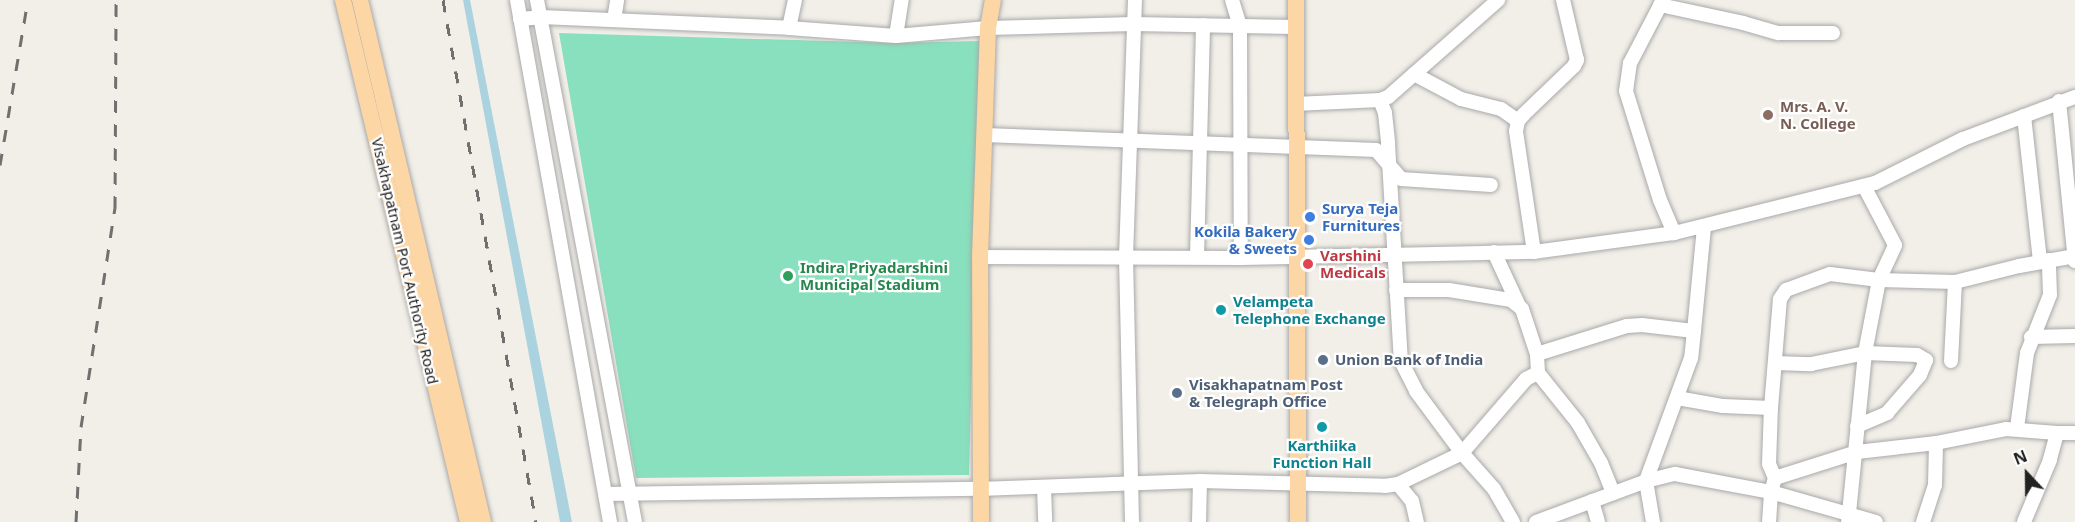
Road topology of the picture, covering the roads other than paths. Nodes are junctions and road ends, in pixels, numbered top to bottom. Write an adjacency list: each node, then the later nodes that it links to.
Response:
1 (343, 0): 88 (main road, Visakhapatnam Port Authority Road)
2 (360, 0): 89 (main road, Visakhapatnam Port Authority Road)
3 (517, 0): 16 (street)
4 (537, 0): 15 (street)
5 (617, 0): 17 (street)
6 (795, 0): 22 (street)
7 (902, 0): 25 (street)
8 (993, 0): 23 (main road)
9 (1135, 0): 18 (street)
10 (1232, 0): 20 (street)
11 (1296, 0): 21 (main road)
12 (1498, 0): 26 (street)
13 (1563, 0): 32 (street)
14 (1662, 3): 24 (street); 42 (street)
15 (541, 17): 16 (street); 17 (street); 84 (street)
16 (520, 20): 83 (street)
17 (614, 20): 22 (street)
18 (1133, 24): 19 (street); 23 (street); 34 (street)
19 (1203, 25): 20 (street); 35 (street)
20 (1240, 26): 21 (street); 36 (street)
21 (1294, 27): 30 (main road)
22 (789, 28): 25 (street)
23 (988, 28): 25 (street); 33 (main road)
24 (1833, 33)
25 (896, 36)
26 (1414, 74): 28 (street); 32 (street)
27 (2075, 97): 29 (street)
28 (1380, 100): 30 (street); 38 (street)
29 (2059, 101): 31 (street); 47 (street)
30 (1295, 104): 37 (main road)
31 (2024, 116): 40 (street); 52 (street)
32 (1518, 121): 44 (street)
33 (984, 135): 34 (street); 48 (main road)
34 (1132, 140): 35 (street); 49 (street)
35 (1200, 142): 36 (street); 50 (street)
36 (1240, 143): 37 (street); 51 (street)
37 (1295, 145): 38 (street); 46 (main road)
38 (1389, 164): 39 (street); 45 (street)
39 (1491, 185)
40 (1864, 186): 41 (street); 54 (street)
41 (1704, 228): 42 (street); 58 (street)
42 (1674, 233): 44 (street)
43 (1494, 252): 44 (street); 45 (street); 57 (street)
44 (1534, 252)
45 (1394, 254): 46 (street); 56 (street)
46 (1295, 256): 51 (street); 77 (main road)
47 (2075, 256): 52 (street); 53 (street)
48 (980, 257): 49 (street); 82 (main road)
49 (1126, 257): 50 (street); 79 (street)
50 (1197, 257): 51 (street)
51 (1240, 258)
52 (2045, 261): 55 (street); 60 (street)
53 (2075, 261)
54 (1879, 280): 55 (street); 61 (street); 64 (street)
55 (1955, 282): 63 (street)
56 (1396, 290): 57 (street); 74 (street)
57 (1518, 304): 62 (street)
58 (1694, 331): 62 (street); 66 (street)
59 (2075, 336): 60 (street)
60 (2031, 337): 69 (street)
61 (1865, 352): 64 (street); 68 (street); 68 (street)
62 (1537, 354): 65 (street)
63 (1951, 361)
64 (1775, 363): 67 (street)
65 (1538, 373): 74 (street); 85 (street)
66 (1677, 398): 67 (street); 76 (street)
67 (1771, 408): 80 (street)
68 (1857, 426): 73 (street)
69 (2017, 428): 71 (street); 72 (street)
70 (2075, 432): 71 (street)
71 (2057, 433): 105 (street)
72 (1936, 443): 73 (street); 104 (street)
73 (1857, 452): 80 (street); 87 (street)
74 (1462, 453): 78 (street); 98 (street)
75 (1200, 480): 77 (street); 79 (street); 95 (street)
76 (1646, 481): 80 (street); 85 (street); 101 (street)
77 (1297, 483): 78 (street); 96 (main road)
78 (1398, 484): 97 (street)
79 (1131, 485): 81 (street); 94 (street)
80 (1773, 485): 87 (street); 102 (street)
81 (1044, 487): 82 (street); 93 (street)
82 (980, 489): 84 (street); 92 (main road)
83 (605, 494): 84 (street); 90 (street)
84 (630, 494): 91 (street)
85 (1614, 494): 86 (street)
86 (1592, 501): 99 (street); 100 (street)
87 (1848, 518): 103 (street)
88 (468, 522)
89 (483, 522)
90 (610, 522)
91 (635, 522)
92 (981, 522)
93 (1045, 522)
94 (1132, 522)
95 (1200, 522)
96 (1298, 522)
97 (1417, 522)
98 (1513, 522)
99 (1536, 522)
100 (1598, 522)
101 (1653, 522)
102 (1769, 522)
103 (1876, 522)
104 (1923, 522)
105 (2024, 522)

